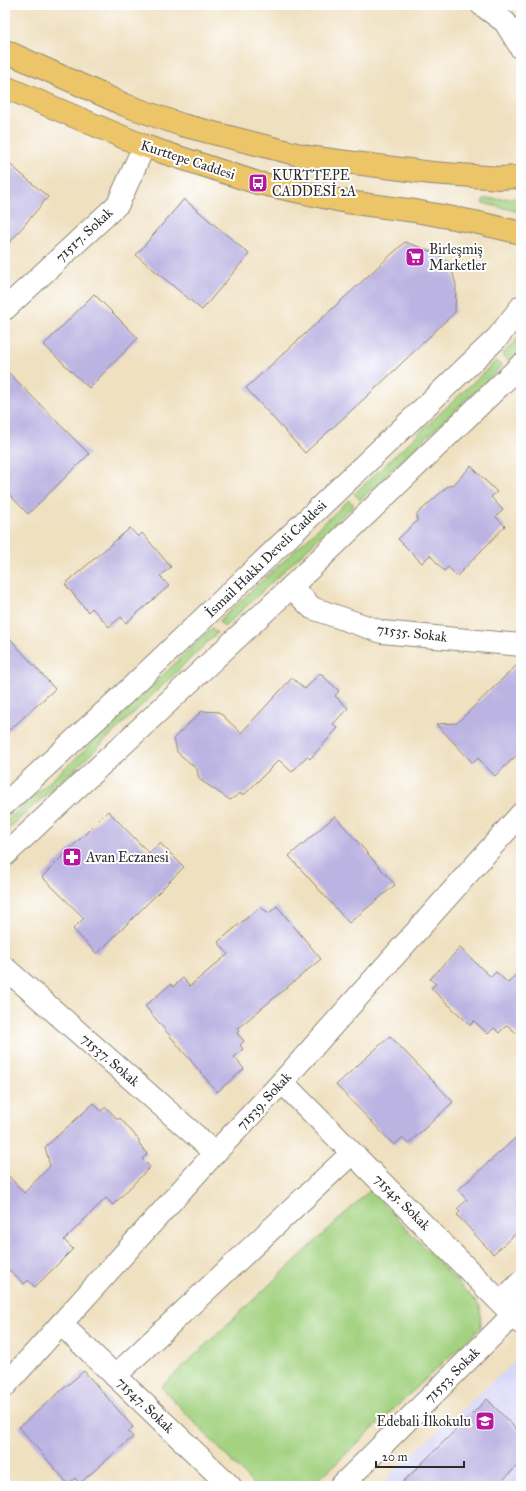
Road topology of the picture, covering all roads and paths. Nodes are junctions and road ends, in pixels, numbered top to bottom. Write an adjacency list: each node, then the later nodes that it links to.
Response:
1 (482, 5): 2 (street)
2 (521, 48)
3 (5, 51): 6 (main road)
4 (5, 87): 5 (main road, Kurttepe Caddesi)
5 (144, 146): 7 (main road, Kurttepe Caddesi); 9 (street, 71517. Sokak)
6 (521, 177)
7 (521, 233)
8 (521, 307): 13 (street, İsmail Hakkı Develi Caddesi)
9 (5, 309)
10 (521, 365): 11 (street)
11 (291, 587): 12 (street, 71535. Sokak); 15 (street)
12 (521, 645)
13 (5, 804)
14 (521, 814): 17 (street, 71539. Sokak)
15 (5, 855)
16 (5, 968): 19 (street, 71537. Sokak)
17 (282, 1082): 18 (street, 71545. Sokak); 19 (street, 71539. Sokak)
18 (352, 1153): 21 (street, 71545. Sokak); 23 (street)
19 (214, 1154): 22 (street, 71539. Sokak)
20 (521, 1282): 21 (street, 71553. Sokak)
21 (512, 1313): 26 (street, 71553. Sokak)
22 (61, 1324): 23 (street, 71547. Sokak); 24 (street, 71539. Sokak)
23 (115, 1376): 25 (street, 71547. Sokak)
24 (5, 1386)
25 (230, 1486)
26 (341, 1486)

